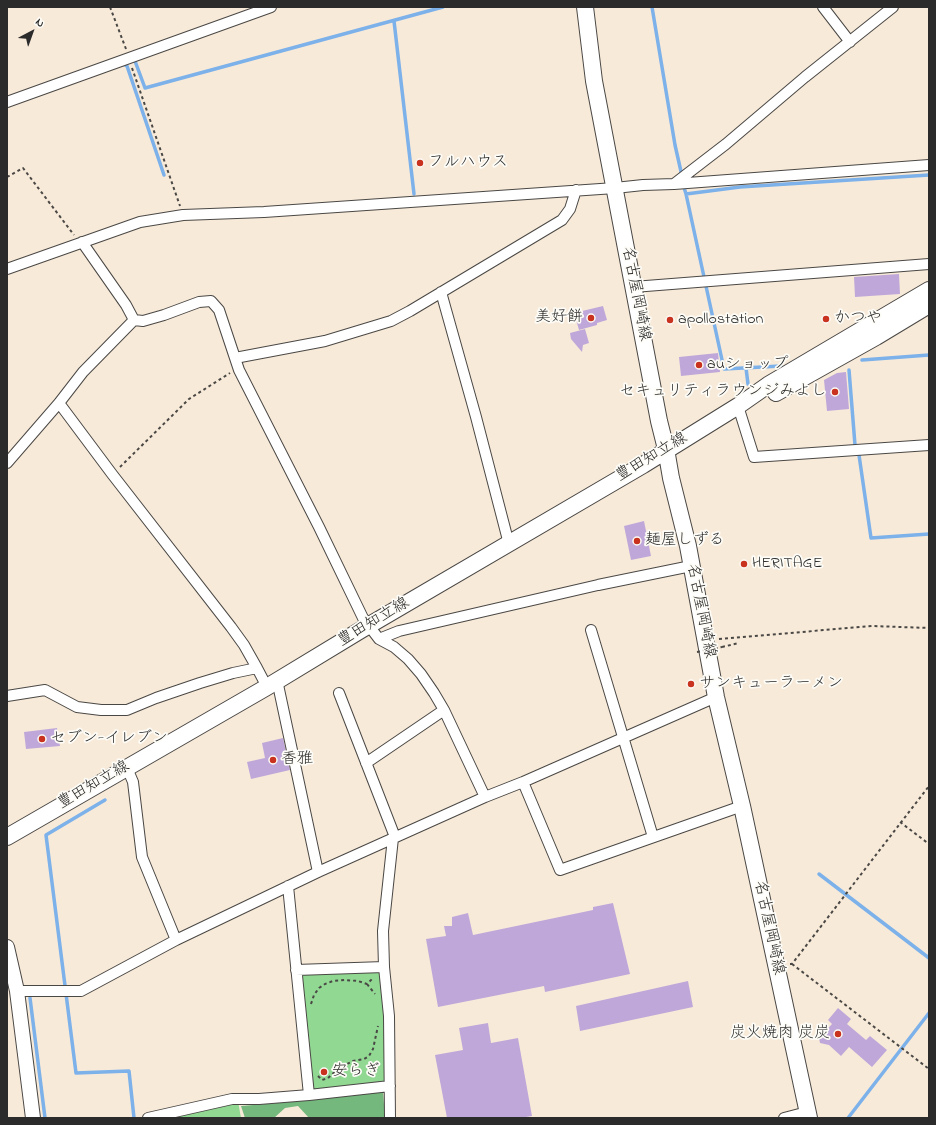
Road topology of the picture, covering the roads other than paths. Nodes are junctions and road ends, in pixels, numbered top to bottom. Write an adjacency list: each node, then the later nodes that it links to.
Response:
1 (271, 7): 6 (street)
2 (585, 7): 9 (main road, 名古屋岡崎線)
3 (823, 7): 5 (street)
4 (893, 7): 5 (street)
5 (850, 42): 8 (street)
6 (7, 102)
7 (929, 165): 8 (street)
8 (674, 184): 9 (street)
9 (616, 188): 10 (street); 14 (main road, 名古屋岡崎線)
10 (576, 190): 11 (street); 16 (street)
11 (81, 242): 13 (street); 18 (street)
12 (929, 264): 14 (street)
13 (7, 269)
14 (633, 287): 23 (main road, 名古屋岡崎線)
15 (929, 290): 21 (main road, 豊田知立線)
16 (441, 292): 19 (street); 25 (street)
17 (929, 305): 21 (main road, 豊田知立線)
18 (134, 320): 19 (street); 20 (street)
19 (235, 358): 27 (street)
20 (59, 403): 24 (street); 30 (street)
21 (738, 406): 22 (street); 23 (main road, 豊田知立線)
22 (929, 445)
23 (666, 449): 25 (main road, 豊田知立線); 26 (main road, 名古屋岡崎線)
24 (7, 463)
25 (509, 544): 27 (main road, 豊田知立線)
26 (691, 566): 29 (street); 34 (main road, 名古屋岡崎線)
27 (368, 626): 29 (street); 31 (main road, 豊田知立線)
28 (591, 630): 36 (street)
29 (379, 639): 35 (street)
30 (257, 668): 31 (street); 33 (street)
31 (272, 683): 38 (main road, 豊田知立線); 45 (street)
32 (339, 692): 37 (street)
33 (7, 696)
34 (716, 697): 36 (street); 41 (main road, 名古屋岡崎線)
35 (444, 710): 37 (street); 40 (street)
36 (623, 738): 39 (street); 44 (street)
37 (366, 763): 43 (street)
38 (127, 768): 42 (main road, 豊田知立線); 47 (street)
39 (523, 782): 40 (street); 44 (street)
40 (485, 797): 43 (street)
41 (742, 806): 44 (street); 54 (main road, 名古屋岡崎線)
42 (7, 837)
43 (394, 837): 45 (street); 49 (street)
44 (653, 837)
45 (318, 872): 46 (street)
46 (288, 886): 47 (street); 50 (street)
47 (176, 940): 51 (street)
48 (7, 947): 51 (street)
49 (384, 967): 50 (street); 52 (street)
50 (296, 970): 53 (street)
51 (17, 992): 55 (street)
52 (390, 1086): 53 (street); 57 (street)
53 (309, 1095): 56 (street)
54 (808, 1115): 58 (street)
55 (33, 1118)
56 (148, 1118)
57 (390, 1118)
58 (784, 1118)

